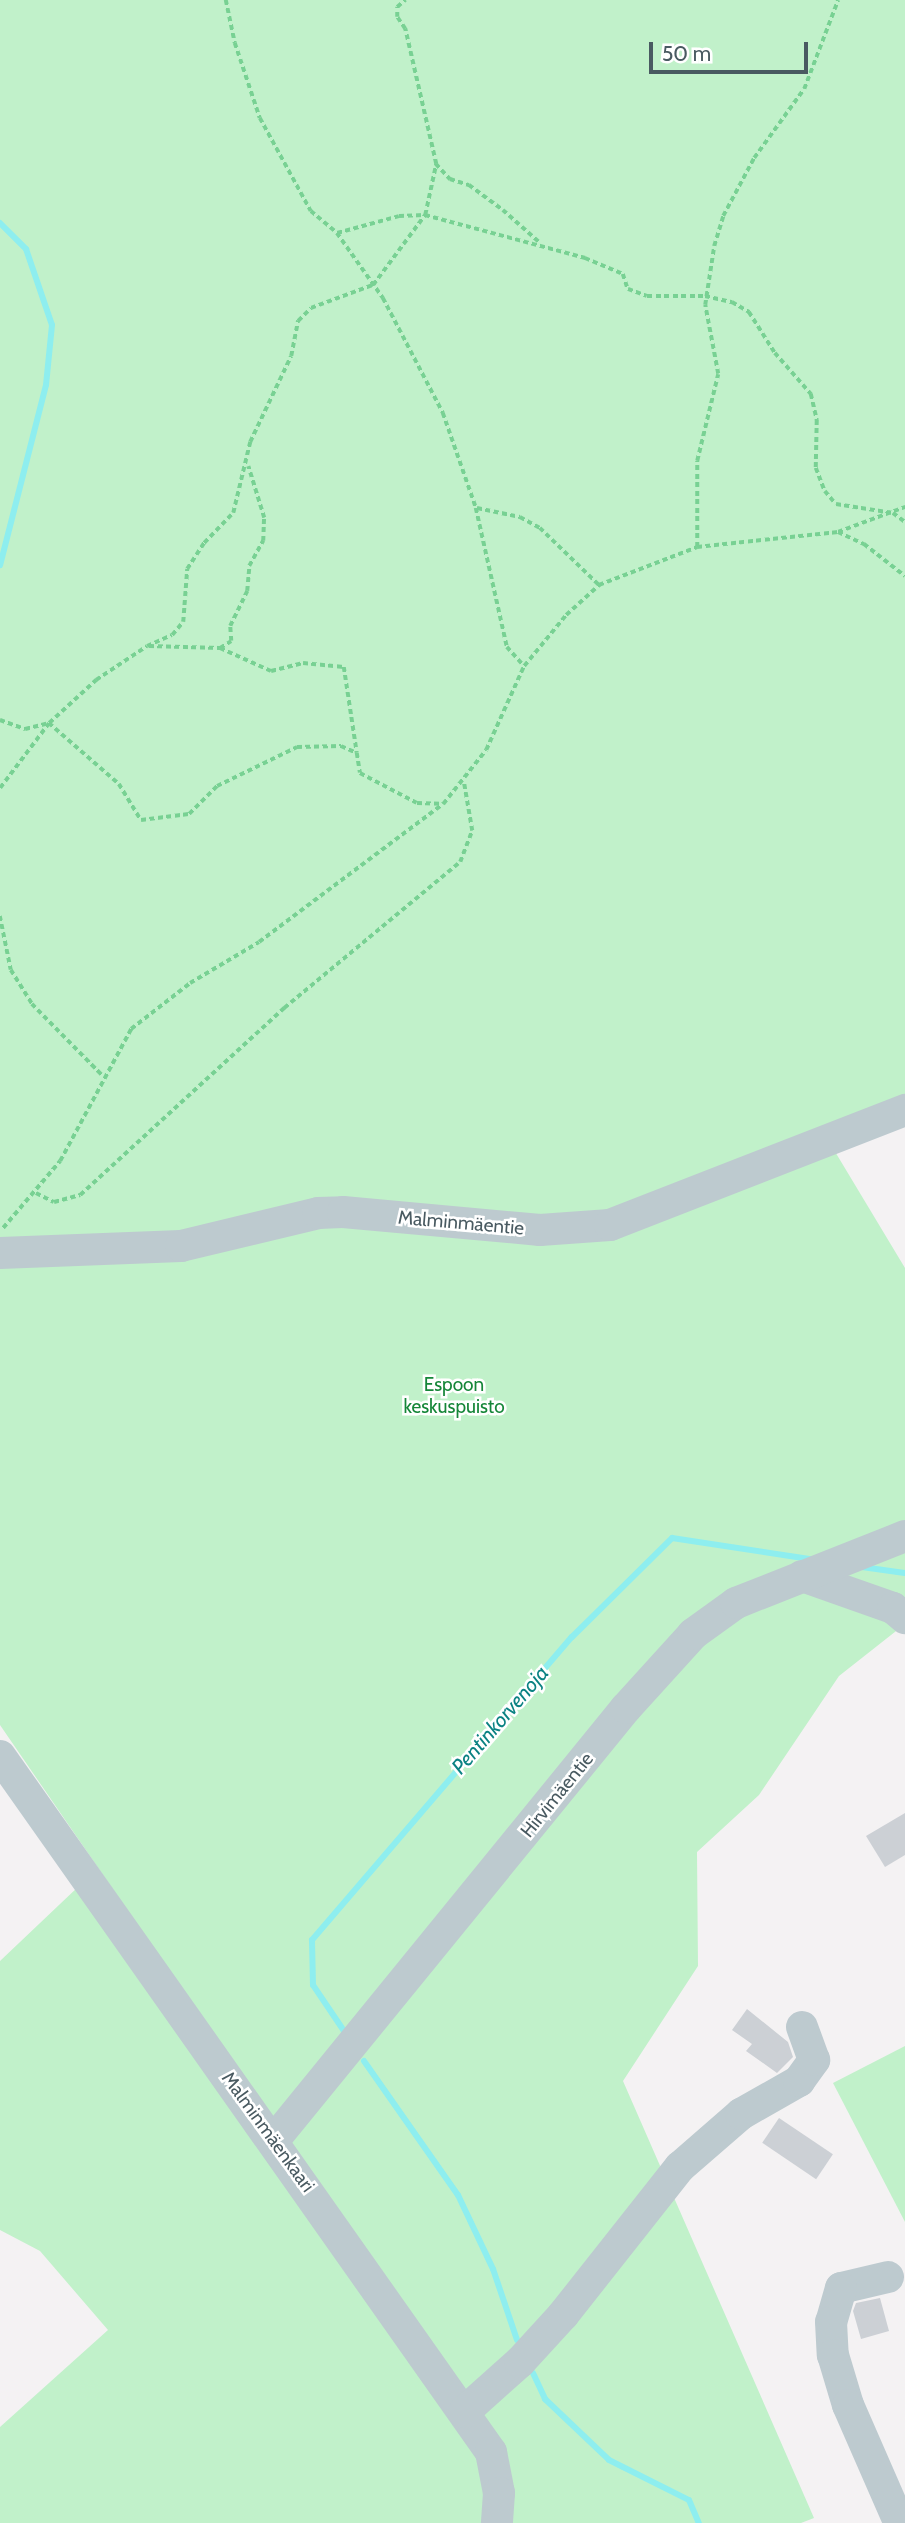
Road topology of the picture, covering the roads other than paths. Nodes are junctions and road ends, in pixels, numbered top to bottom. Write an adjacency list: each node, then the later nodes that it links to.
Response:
1 (905, 1110): 2 (street, Malminmäentie)
2 (0, 1253)
3 (905, 1536): 4 (street, Hirvimäentie)
4 (802, 1576): 5 (street); 8 (street, Hirvimäentie)
5 (905, 1618)
6 (0, 1756): 8 (street, Malminmäenkaari)
7 (802, 2027): 10 (street)
8 (274, 2140): 10 (street, Malminmäenkaari)
9 (888, 2277): 11 (street)
10 (464, 2412): 12 (street, Malminmäenkaari)
11 (894, 2518)
12 (497, 2523)

